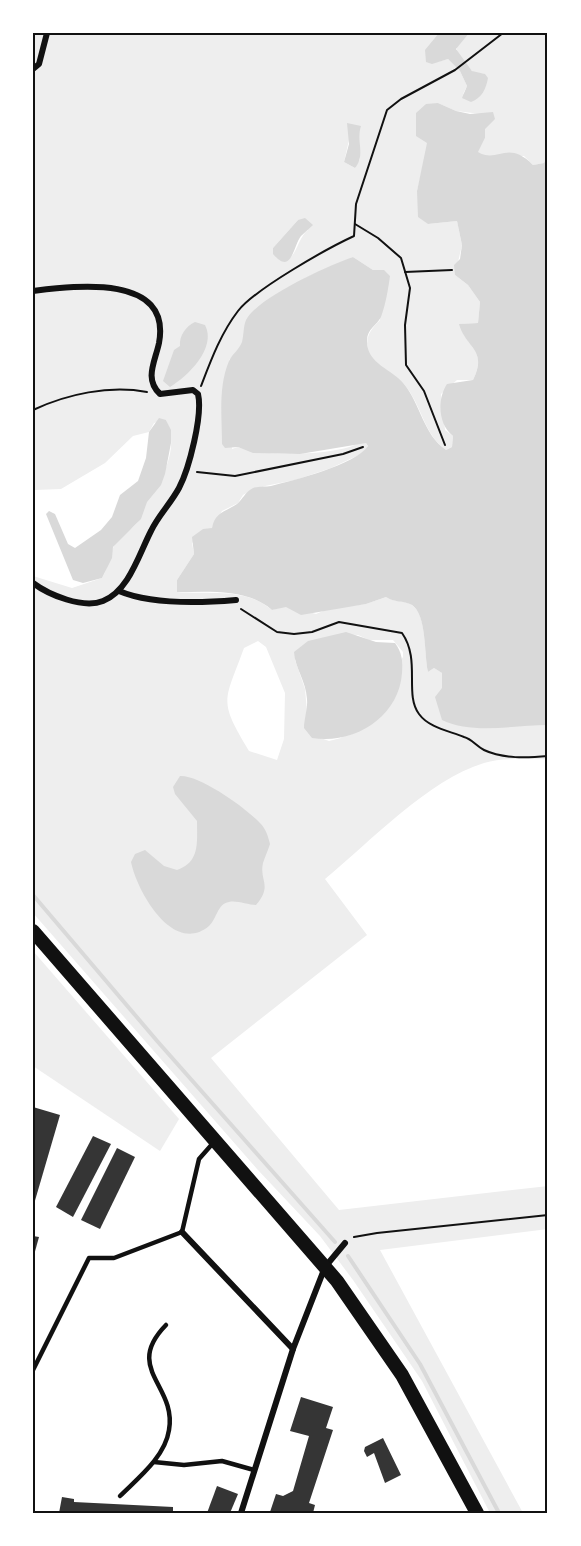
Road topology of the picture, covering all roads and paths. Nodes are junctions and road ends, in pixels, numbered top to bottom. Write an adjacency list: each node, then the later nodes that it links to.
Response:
1 (47, 33): 3 (street)
2 (503, 33): 4 (path)
3 (33, 69)
4 (355, 224): 6 (path); 9 (path)
5 (452, 270): 6 (path)
6 (405, 272): 11 (path)
7 (33, 291): 8 (street)
8 (160, 394): 9 (street); 10 (path)
9 (198, 394): 13 (street)
10 (33, 410)
11 (445, 445)
12 (363, 447): 13 (path)
13 (185, 470): 15 (street)
14 (33, 583): 15 (street)
15 (119, 591): 16 (street)
16 (236, 600): 17 (path)
17 (548, 756)
18 (33, 931): 19 (main road)
19 (217, 1140): 21 (lane); 23 (main road)
20 (548, 1215): 22 (path)
21 (182, 1232): 25 (street); 26 (lane)
22 (345, 1243): 23 (street)
23 (325, 1266): 25 (street); 31 (main road)
24 (165, 1325): 27 (lane)
25 (293, 1348): 28 (street)
26 (33, 1370)
27 (154, 1462): 28 (lane); 29 (lane)
28 (254, 1470): 30 (street)
29 (120, 1496)
30 (241, 1513)
31 (477, 1513)

